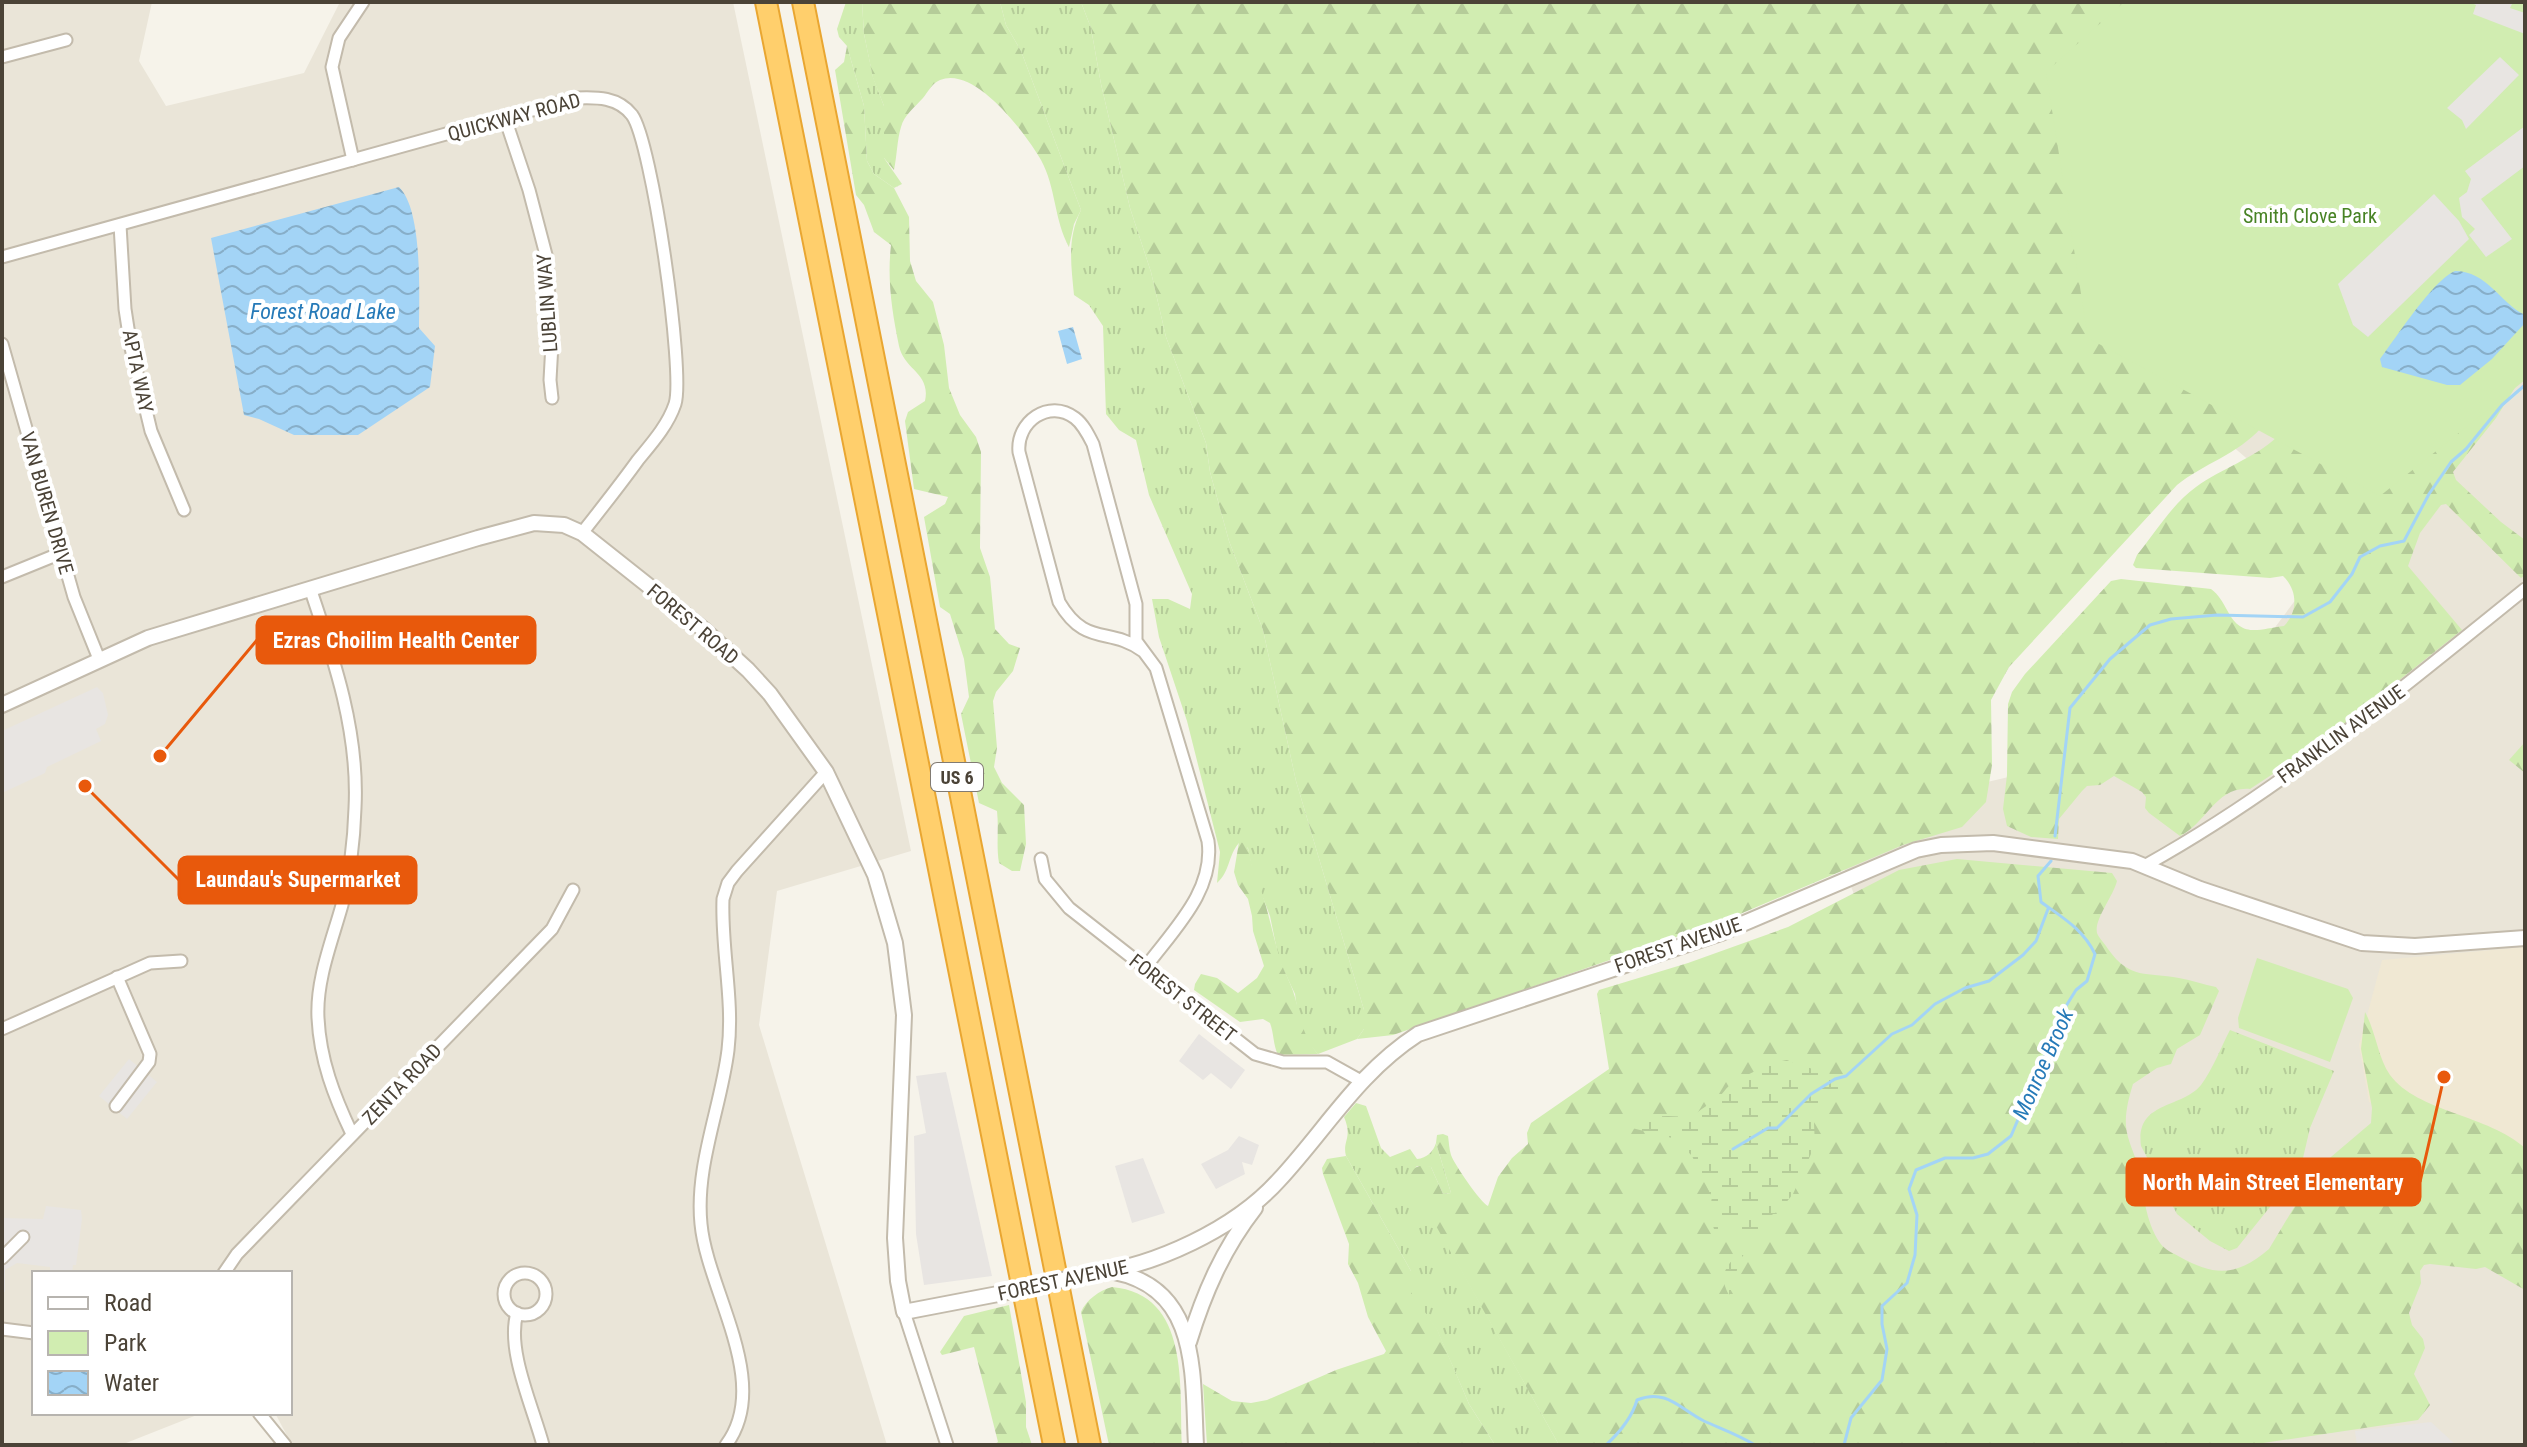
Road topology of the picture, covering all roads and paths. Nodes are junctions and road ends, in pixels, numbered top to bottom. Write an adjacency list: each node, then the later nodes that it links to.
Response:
1 (363, 2): 7 (street)
2 (766, 2): 48 (highway, US 6)
3 (803, 2): 49 (highway, US 6)
4 (66, 40): 5 (street)
5 (2, 57)
6 (505, 118): 7 (street, QUICKWAY ROAD); 11 (street, LUBLIN WAY); 13 (street, QUICKWAY ROAD)
7 (353, 160): 8 (street, QUICKWAY ROAD)
8 (120, 225): 9 (street, QUICKWAY ROAD); 12 (street, APTA WAY)
9 (2, 257)
10 (2, 344): 14 (street, VAN BUREN DRIVE)
11 (552, 398)
12 (184, 510)
13 (582, 533): 16 (street, FOREST ROAD); 21 (street, FOREST ROAD)
14 (61, 553): 15 (street); 19 (street, VAN BUREN DRIVE)
15 (2, 577)
16 (310, 588): 19 (street, FOREST ROAD); 32 (street)
17 (2525, 589): 23 (street, FRANKLIN AVENUE)
18 (1143, 651): 18 (street); 27 (street)
19 (99, 659): 20 (street, FOREST ROAD)
20 (2, 705)
21 (826, 772): 38 (street, FOREST ROAD); 46 (street)
22 (1041, 859): 27 (street, FOREST STREET)
23 (2146, 865): 25 (street, FOREST AVENUE); 30 (street, FOREST AVENUE)
24 (573, 890): 32 (street, ZENTA ROAD)
25 (2525, 938)
26 (181, 961): 28 (street)
27 (1145, 968): 30 (street, FOREST STREET)
28 (117, 977): 29 (street); 31 (street)
29 (2, 1029)
30 (1361, 1081): 33 (street, FOREST AVENUE)
31 (116, 1106)
32 (352, 1134): 36 (street, ZENTA ROAD)
33 (1268, 1192): 37 (street, FOREST AVENUE); 42 (street)
34 (23, 1237): 35 (street)
35 (2, 1258)
36 (225, 1271)
37 (1110, 1272): 38 (street, FOREST AVENUE, bridge); 42 (street)
38 (904, 1312): 47 (street)
39 (517, 1313): 45 (street)
40 (2, 1329): 41 (street)
41 (32, 1333)
42 (1188, 1343): 50 (street)
43 (261, 1415): 44 (street)
44 (285, 1445)
45 (543, 1445)
46 (726, 1445)
47 (947, 1445)
48 (1054, 1445)
49 (1090, 1445)
50 (1196, 1445)

